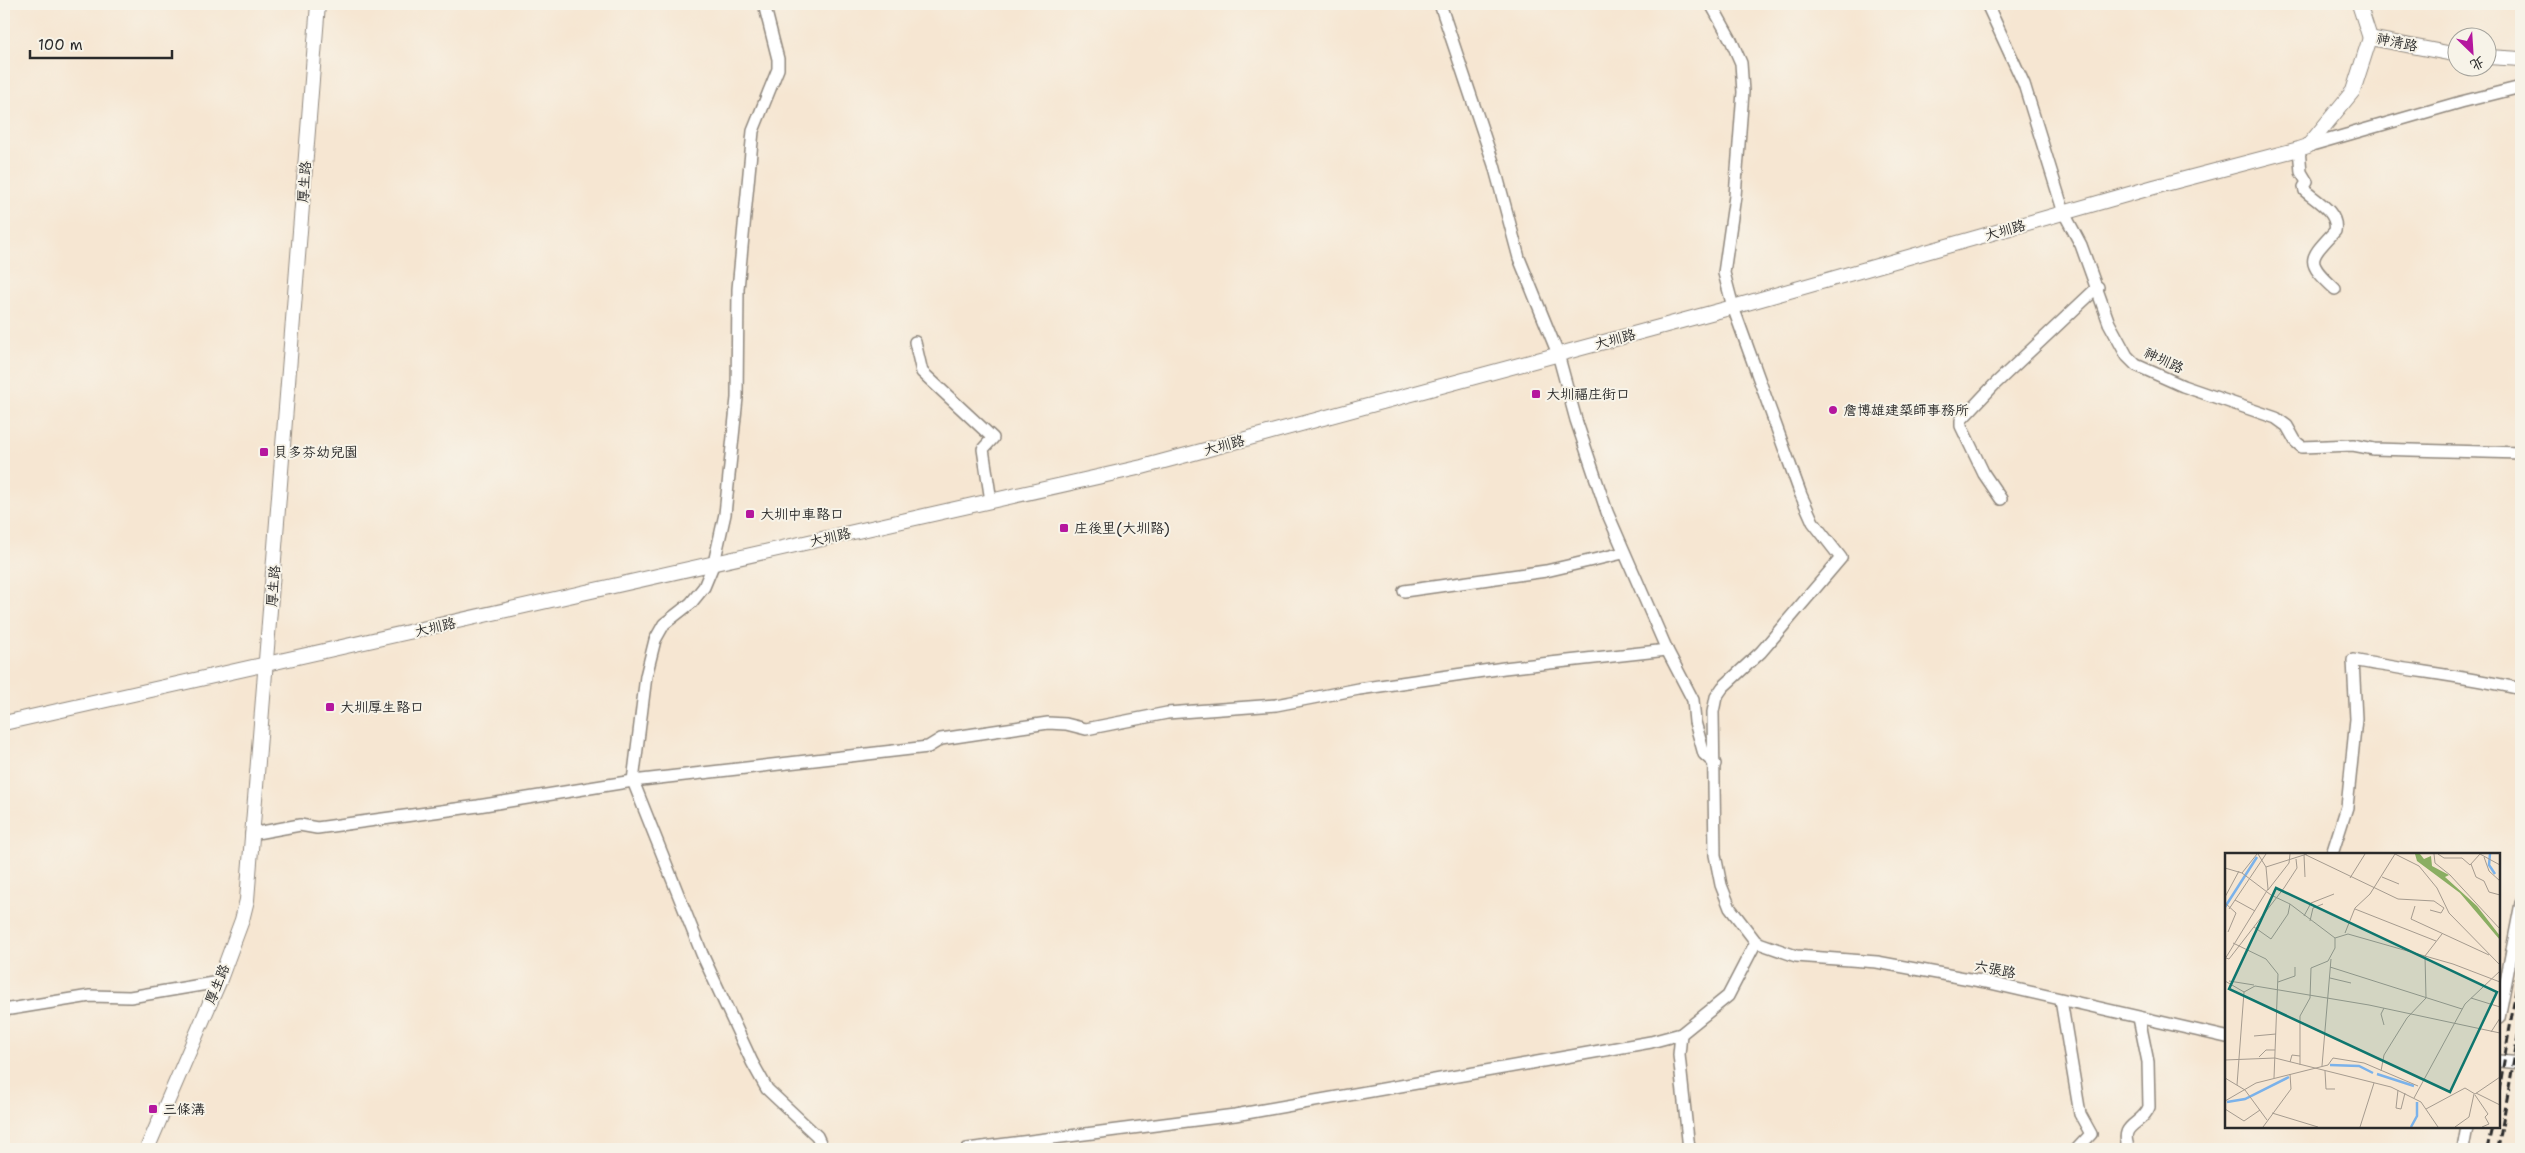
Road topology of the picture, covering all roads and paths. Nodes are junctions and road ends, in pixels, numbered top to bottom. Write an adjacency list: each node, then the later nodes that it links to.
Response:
1 (318, 4): 26 (street, 厚生路)
2 (764, 4): 23 (street)
3 (1440, 4): 18 (street)
4 (1711, 4): 16 (street)
5 (1987, 4): 13 (street, 神圳路)
6 (2359, 4): 7 (street, 神清路)
7 (2370, 38): 8 (street, 神清路); 12 (street)
8 (2448, 53)
9 (2498, 58): 10 (street)
10 (2521, 59)
11 (2521, 87): 12 (street)
12 (2303, 147): 13 (street, 大圳路); 15 (street)
13 (2064, 212): 14 (street, 神圳路); 16 (street, 大圳路)
14 (2098, 287): 19 (street, 神圳路); 20 (street)
15 (2335, 289)
16 (1733, 307): 18 (street, 大圳路); 29 (street)
17 (915, 342): 21 (street)
18 (1558, 354): 21 (street, 大圳路); 22 (street)
19 (2521, 453)
20 (2001, 499)
21 (991, 501): 23 (street, 大圳路)
22 (1622, 553): 24 (street); 25 (street)
23 (714, 563): 26 (street, 大圳路); 30 (street)
24 (1404, 591)
25 (1667, 650): 29 (street); 30 (street)
26 (266, 665): 28 (street, 大圳路); 31 (street, 厚生路)
27 (2521, 689): 32 (street)
28 (4, 723)
29 (1715, 764): 34 (street)
30 (633, 782): 31 (street); 46 (street)
31 (251, 834): 35 (street, 厚生路)
32 (2332, 853)
33 (2521, 903): 38 (street)
34 (1756, 942): 36 (street, 六張路); 40 (street)
35 (218, 982): 37 (street); 45 (street, 厚生路)
36 (2061, 1000): 39 (street, 六張路); 49 (street)
37 (4, 1010)
38 (2500, 1013)
39 (2139, 1018): 41 (street, 六張路); 50 (street)
40 (1681, 1034): 47 (street); 48 (street)
41 (2225, 1037)
42 (2500, 1061): 43 (street)
43 (2521, 1063)
44 (2468, 1128): 51 (street)
45 (147, 1149)
46 (824, 1149)
47 (967, 1149)
48 (1689, 1149)
49 (2077, 1149)
50 (2130, 1149)
51 (2463, 1149)

